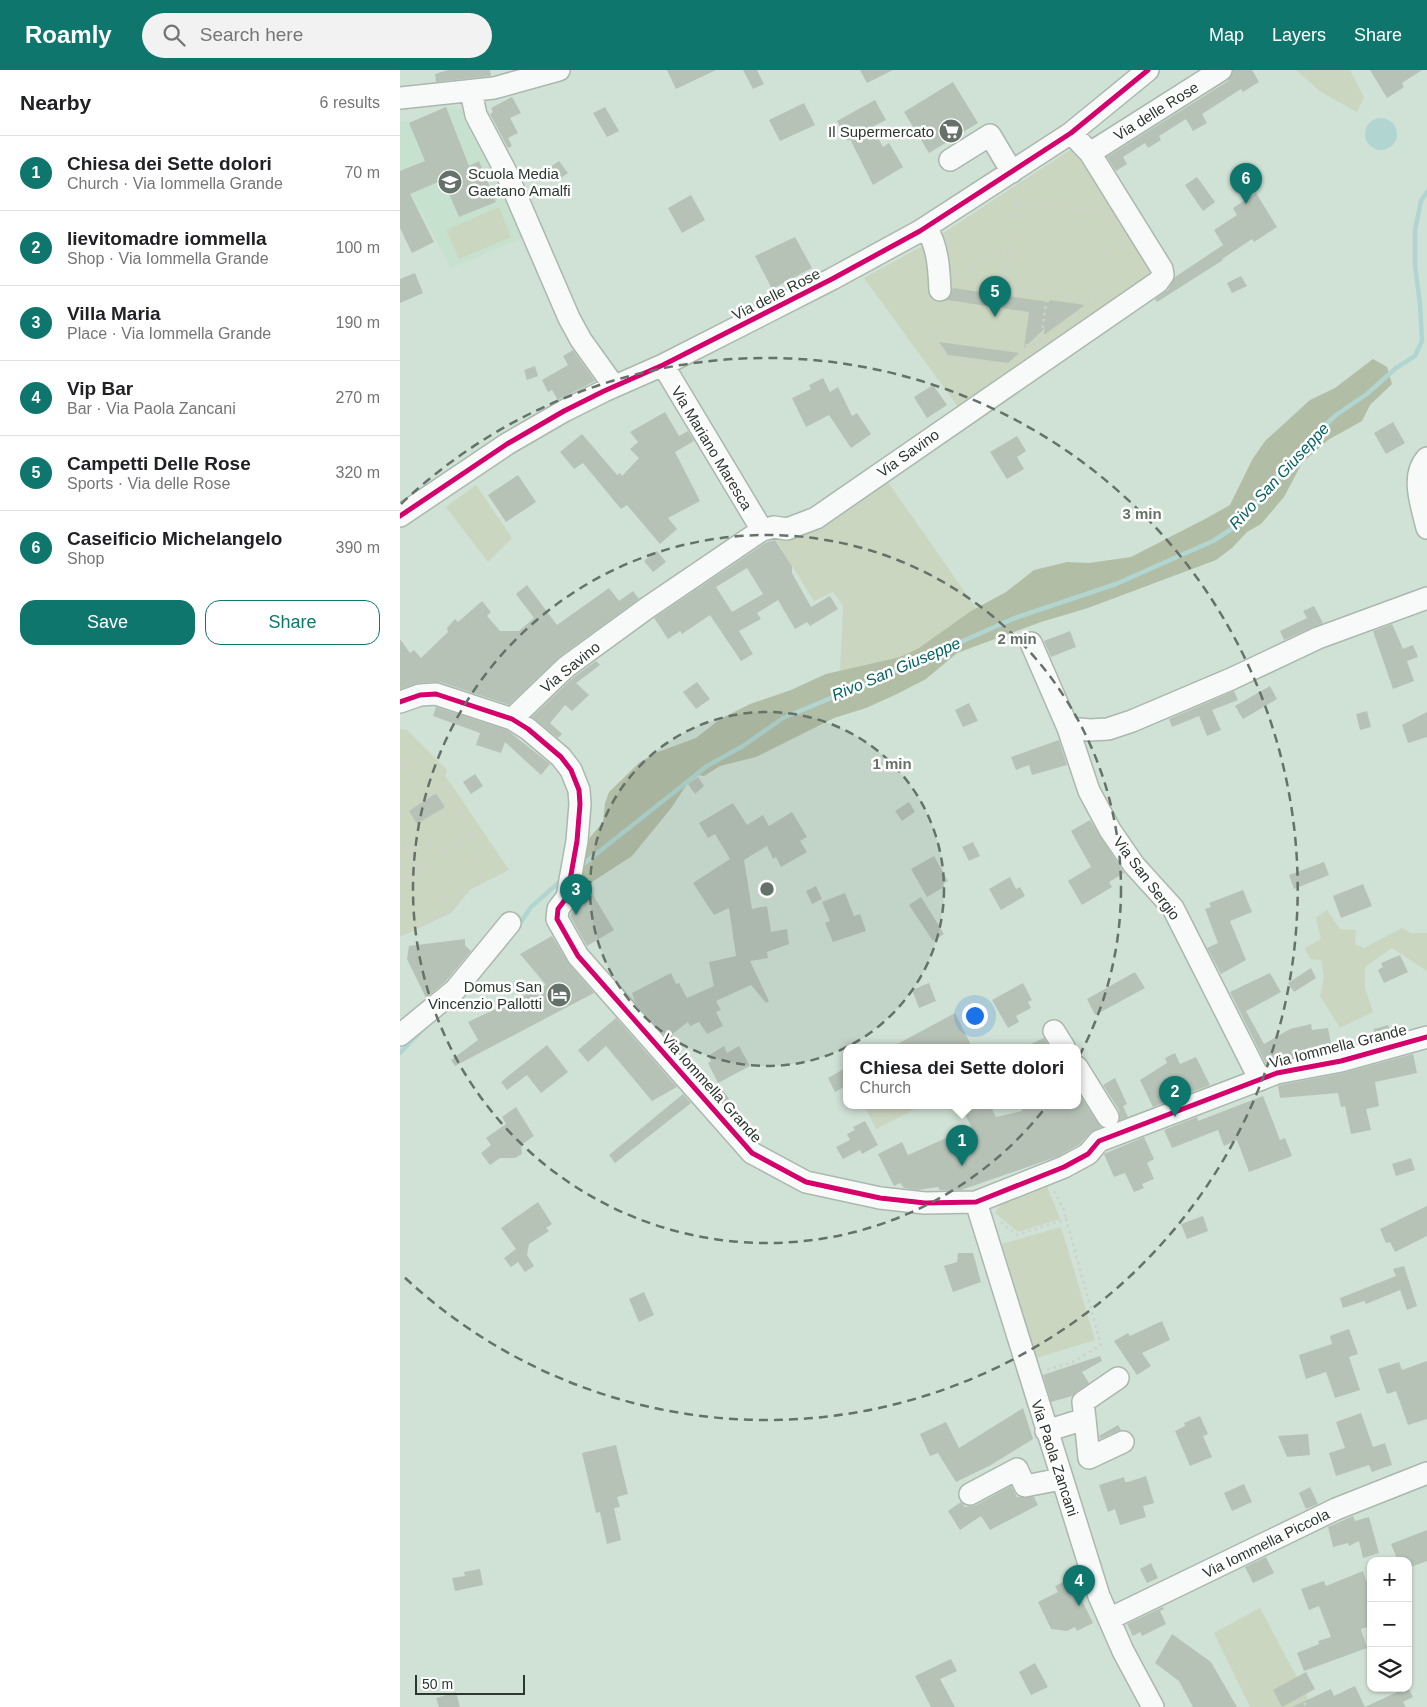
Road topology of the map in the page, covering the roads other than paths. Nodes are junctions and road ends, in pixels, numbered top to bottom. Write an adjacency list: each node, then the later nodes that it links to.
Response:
1 (559, 70): 4 (street)
2 (1148, 70): 6 (street, Via delle Rose)
3 (1221, 70): 7 (street, Via delle Rose)
4 (471, 92): 5 (street); 13 (street)
5 (400, 98)
6 (1071, 133): 7 (street, Via Savino); 9 (street, Via delle Rose)
7 (1090, 153): 17 (street, Via Savino)
8 (950, 160): 9 (street)
9 (1012, 172): 10 (street, Via delle Rose)
10 (926, 227): 11 (street); 12 (street, Via delle Rose)
11 (940, 290)
12 (663, 365): 13 (street, Via delle Rose); 17 (street, Via Mariano Maresca)
13 (614, 386): 15 (street, Via delle Rose)
14 (1427, 458): 16 (street)
15 (400, 516)
16 (1427, 528)
17 (762, 530): 21 (street, Via Savino)
18 (1427, 598): 22 (street)
19 (1032, 643): 22 (street, Via San Sergio)
20 (400, 702): 21 (street)
21 (512, 719): 29 (street, Via Iommella Grande)
22 (1068, 728): 27 (street, Via San Sergio)
23 (510, 923): 24 (street)
24 (400, 1035)
25 (1427, 1037): 27 (street, Via Iommella Grande)
26 (1081, 1074): 28 (street)
27 (1260, 1080): 28 (street, Via Iommella Grande)
28 (1112, 1126): 29 (street, Via Iommella Grande)
29 (976, 1202): 32 (street, Via Paola Zancani)
30 (1118, 1378): 31 (street)
31 (1085, 1419): 32 (street); 33 (street)
32 (1046, 1431): 35 (street, Via Paola Zancani)
33 (1124, 1442)
34 (1427, 1474): 37 (street, Via Iommella Piccola)
35 (1061, 1479): 36 (street); 37 (street, Via Paola Zancani)
36 (970, 1494)
37 (1108, 1619): 38 (street, Via Paola Zancani)
38 (1152, 1707)

